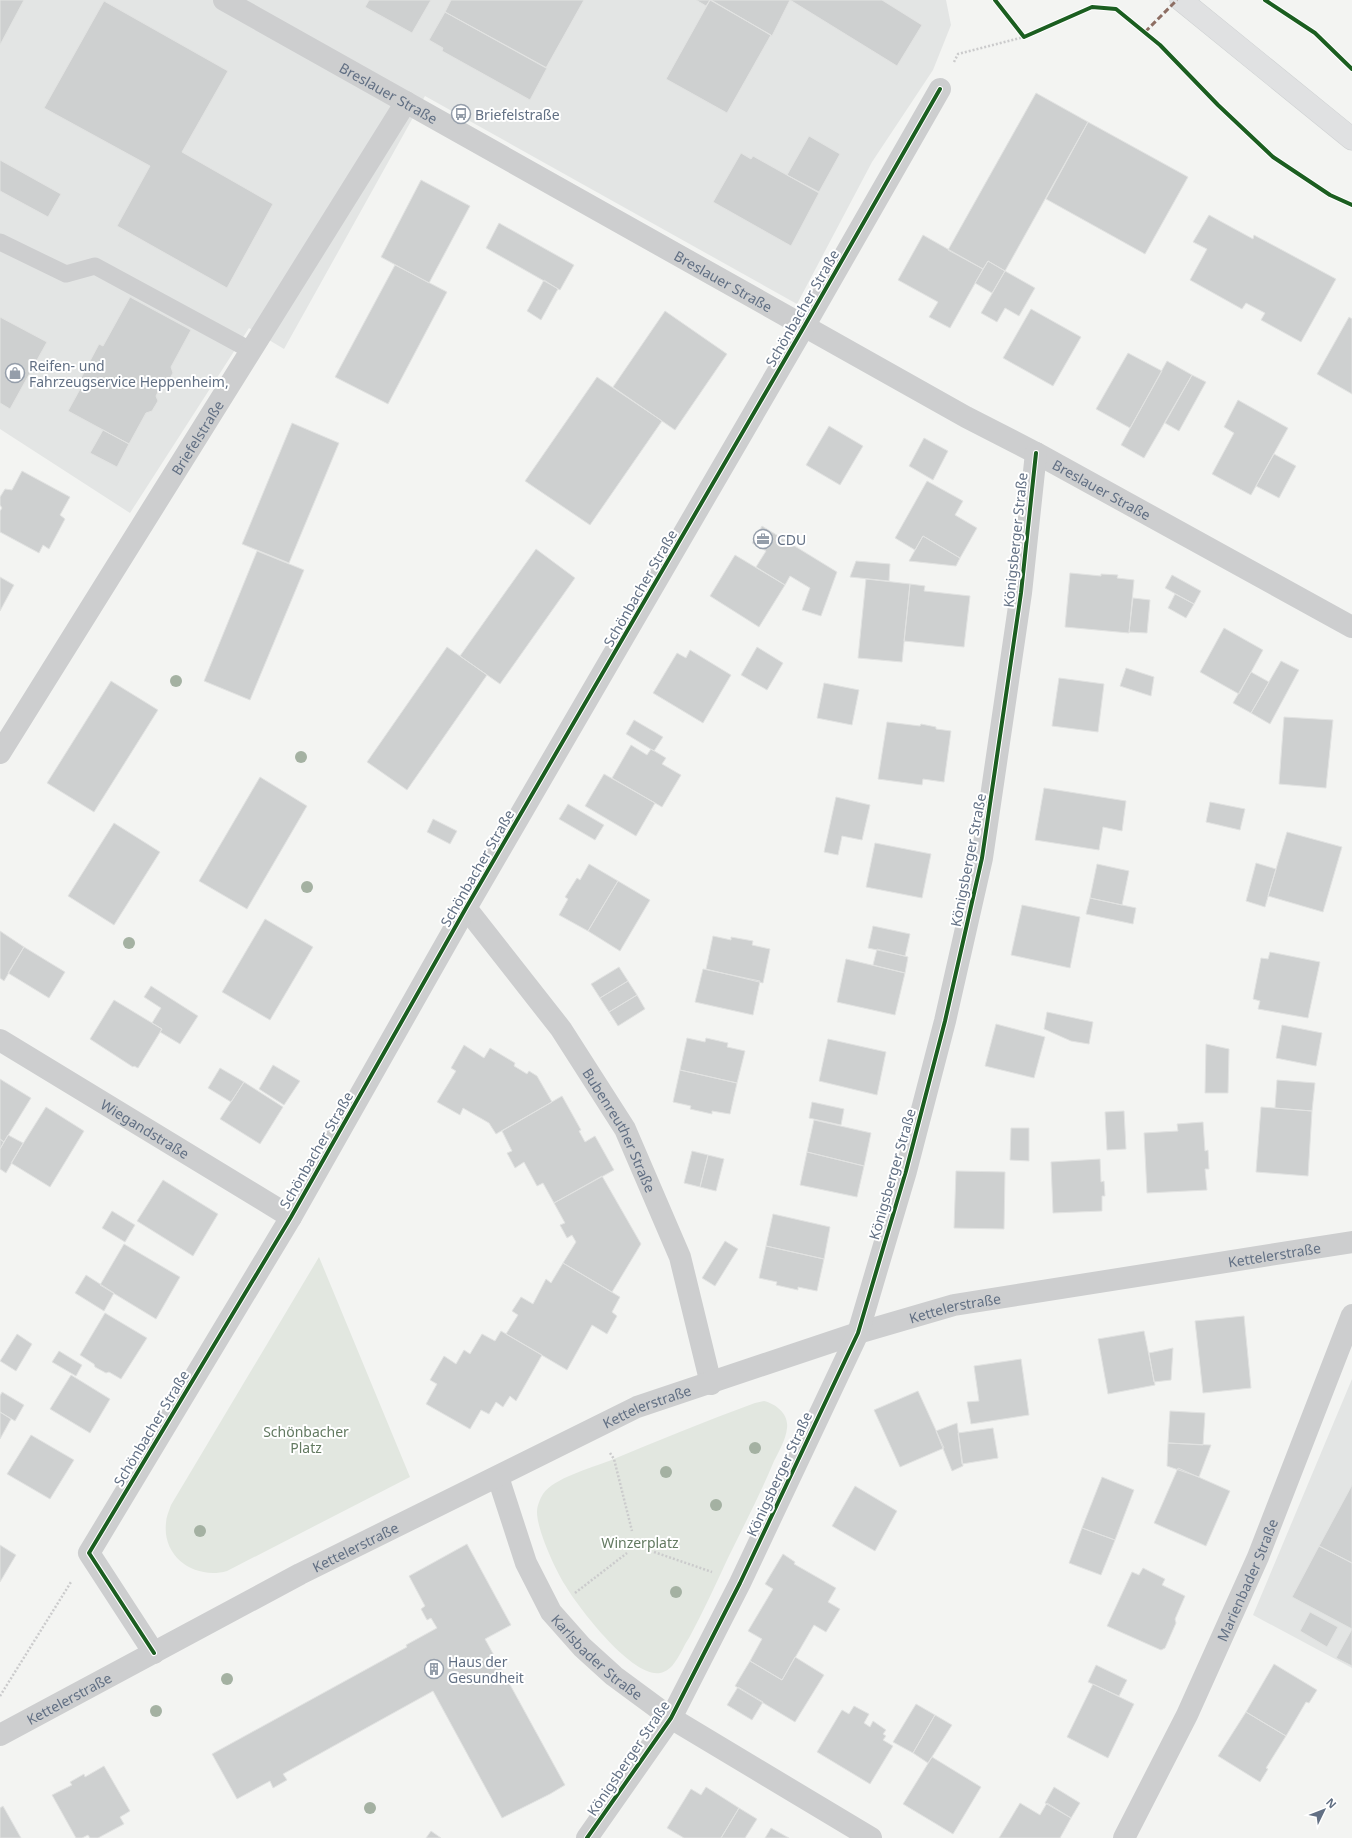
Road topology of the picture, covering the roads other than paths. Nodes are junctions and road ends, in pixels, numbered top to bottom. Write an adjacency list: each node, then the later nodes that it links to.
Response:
1 (224, 0): 4 (street, Breslauer Straße)
2 (1181, 0): 5 (street)
3 (940, 89): 7 (street, Schönbacher Straße)
4 (406, 102): 7 (street, Breslauer Straße); 8 (street, Briefelstraße)
5 (1352, 139)
6 (0, 242): 8 (lane)
7 (805, 325): 9 (street, Breslauer Straße); 12 (street, Schönbacher Straße)
8 (250, 350): 11 (street, Briefelstraße)
9 (1036, 453): 10 (street, Breslauer Straße); 17 (street, Königsberger Straße)
10 (1352, 627)
11 (0, 753)
12 (466, 908): 14 (street, Schönbacher Straße); 18 (street, Bubenreuther Straße)
13 (0, 1040): 14 (street, Wiegandstraße)
14 (290, 1217): 20 (street, Schönbacher Straße)
15 (1352, 1242): 17 (street, Kettelerstraße)
16 (1352, 1315): 25 (street, Marienbader Straße)
17 (858, 1332): 18 (street, Kettelerstraße); 21 (street, Königsberger Straße)
18 (711, 1384): 19 (street, Kettelerstraße)
19 (498, 1477): 20 (street, Kettelerstraße); 21 (street, Karlsbader Straße)
20 (154, 1653): 22 (street, Kettelerstraße)
21 (671, 1718): 23 (street, Königsberger Straße); 24 (street, Karlsbader Straße)
22 (0, 1735)
23 (587, 1838)
24 (870, 1838)
25 (1124, 1838)

